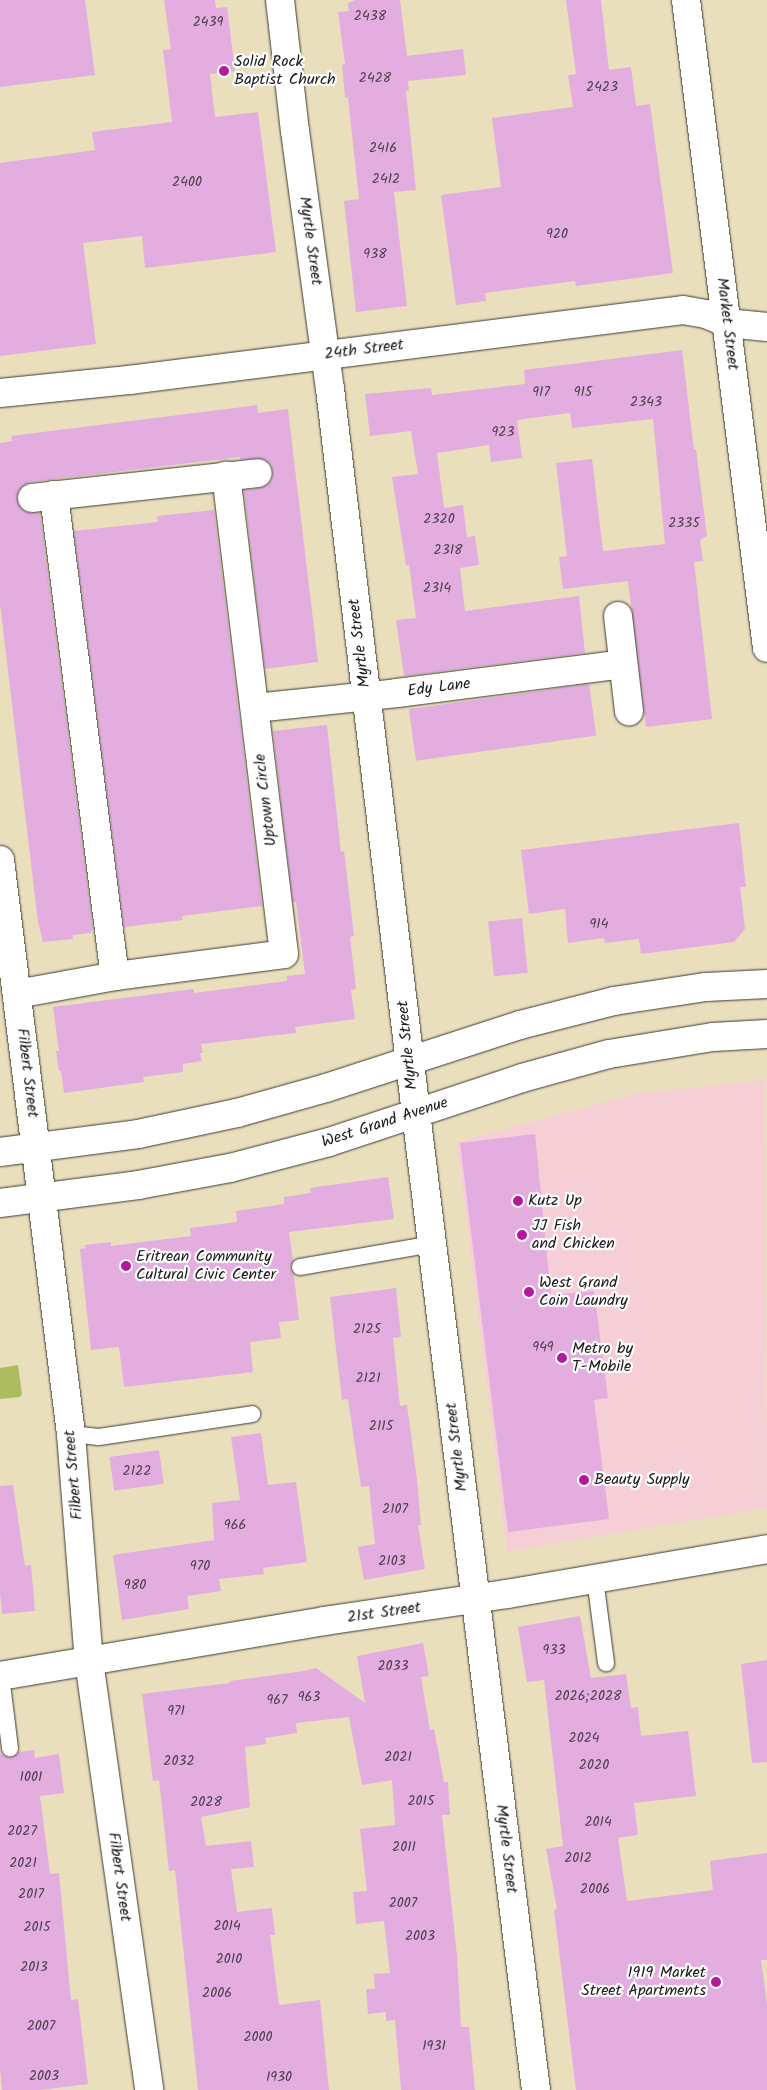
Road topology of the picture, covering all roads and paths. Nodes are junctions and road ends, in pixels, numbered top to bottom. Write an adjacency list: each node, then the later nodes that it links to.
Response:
1 (280, 0): 5 (street, Myrtle Street)
2 (686, 0): 3 (street, Market Street)
3 (727, 323): 4 (street, 24th Street); 5 (street, 24th Street); 10 (street, Market Street)
4 (767, 328)
5 (325, 355): 6 (street, 24th Street); 12 (street, Myrtle Street)
6 (0, 392)
7 (258, 473): 8 (street)
8 (226, 476): 13 (street, Uptown Circle); 16 (street)
9 (618, 616): 11 (street)
10 (767, 648)
11 (623, 664): 12 (street, Edy Lane); 14 (street)
12 (367, 696): 13 (street, Edy Lane); 20 (street, Myrtle Street)
13 (255, 708): 16 (street, Uptown Circle)
14 (629, 711)
15 (0, 860): 18 (street, Filbert Street)
16 (115, 976): 18 (street, Uptown Circle)
17 (767, 984): 20 (street)
18 (17, 994): 22 (street, Filbert Street)
19 (767, 1034): 21 (street, West Grand Avenue)
20 (411, 1061): 21 (street, Myrtle Street); 22 (street)
21 (416, 1113): 24 (street, West Grand Avenue); 26 (street, Myrtle Street)
22 (36, 1148): 23 (street); 24 (street, Filbert Street)
23 (0, 1152)
24 (43, 1198): 25 (street, West Grand Avenue); 29 (street, Filbert Street)
25 (0, 1203)
26 (433, 1244): 27 (lane); 32 (street, Myrtle Street)
27 (300, 1267)
28 (252, 1414): 29 (lane)
29 (71, 1434): 33 (street, Filbert Street)
30 (767, 1549): 31 (street, 21st Street)
31 (595, 1579): 32 (street, 21st Street); 34 (lane)
32 (476, 1599): 33 (street, 21st Street); 38 (street, Myrtle Street)
33 (90, 1660): 35 (street, 21st Street); 37 (street, Filbert Street)
34 (606, 1663)
35 (0, 1676): 36 (lane)
36 (10, 1748)
37 (149, 2090)
38 (536, 2090)

